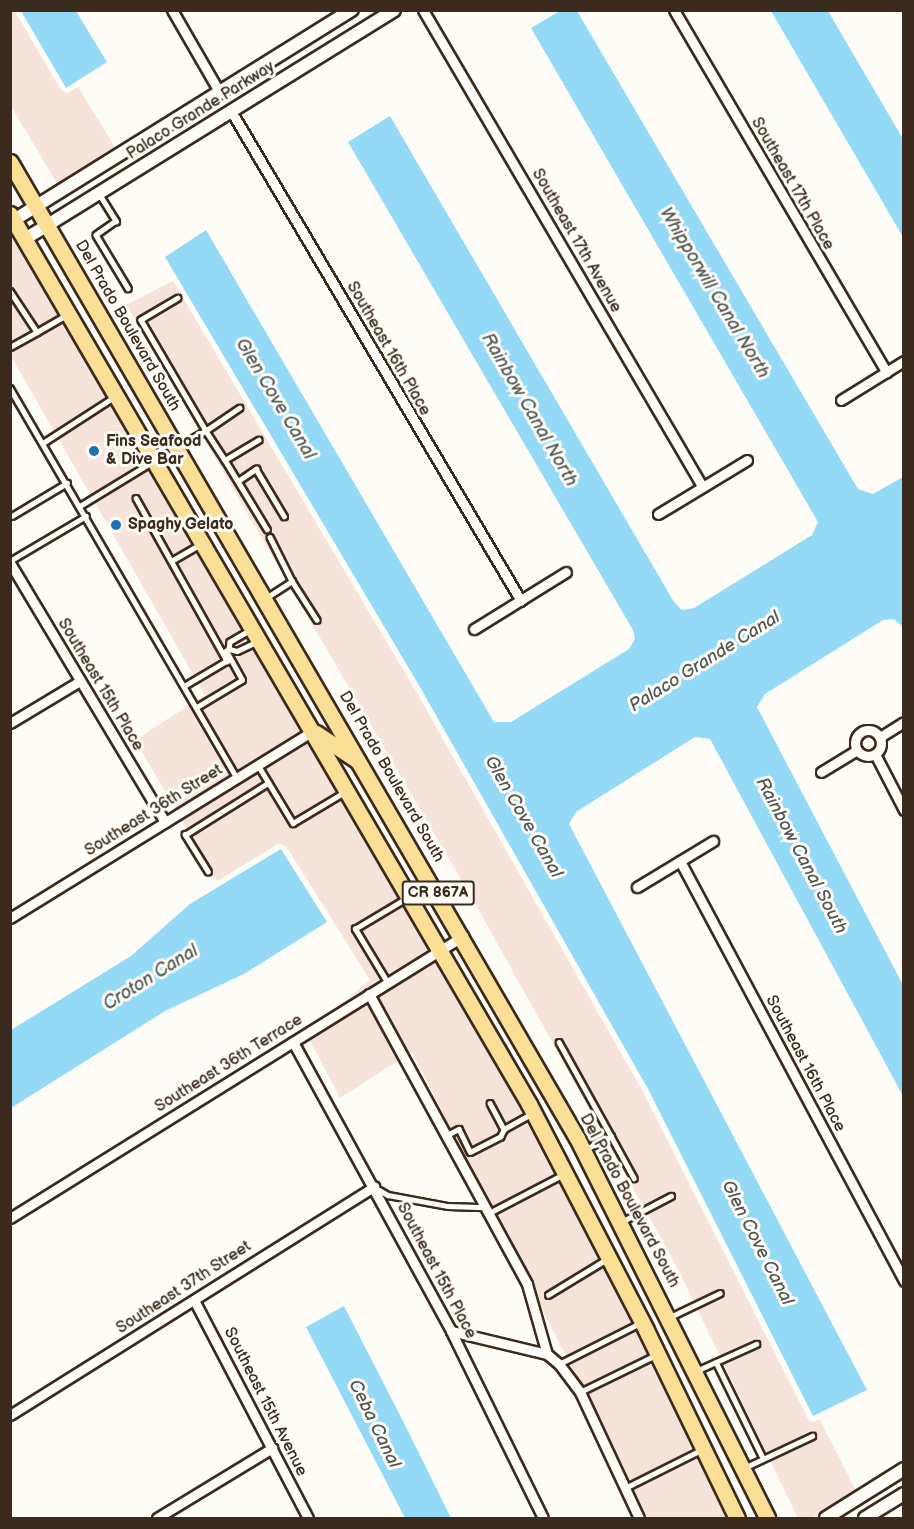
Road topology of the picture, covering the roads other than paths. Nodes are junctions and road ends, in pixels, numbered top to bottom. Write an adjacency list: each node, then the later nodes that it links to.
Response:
1 (172, 10): 6 (street)
2 (352, 10): 6 (street, Palaco Grande Parkway)
3 (394, 10): 7 (street, Palaco Grande Parkway)
4 (423, 10): 34 (street, Southeast 17th Avenue)
5 (674, 10): 20 (street, Southeast 17th Place)
6 (220, 93): 7 (street); 10 (street, Palaco Grande Parkway)
7 (231, 111): 9 (street, Palaco Grande Parkway); 49 (street, Southeast 16th Place)
8 (10, 162): 10 (main road, Del Prado Boulevard South / CR 867A)
9 (99, 193): 11 (street, Palaco Grande Parkway); 13 (lane)
10 (36, 206): 11 (main road, Del Prado Boulevard South / CR 867A); 12 (street, Palaco Grande Parkway)
11 (47, 225): 12 (street, Palaco Grande Parkway); 28 (main road, Del Prado Boulevard South / CR 867A)
12 (17, 229): 16 (main road, CR 867A)
13 (128, 288)
14 (10, 291): 17 (lane)
15 (178, 298): 25 (lane)
16 (69, 314): 17 (lane); 22 (main road, CR 867A)
17 (37, 332): 18 (lane)
18 (10, 347)
19 (903, 361): 20 (street)
20 (886, 372): 23 (street)
21 (10, 388): 27 (lane)
22 (117, 395): 27 (lane); 31 (main road, CR 867A)
23 (841, 400)
24 (240, 408): 25 (lane)
25 (206, 431): 28 (lane); 29 (lane)
26 (258, 440): 29 (lane)
27 (43, 443): 33 (lane)
28 (178, 448): 48 (main road, Del Prado Boulevard South / CR 867A)
29 (225, 460): 32 (lane)
30 (747, 460): 34 (street)
31 (155, 461): 36 (lane); 43 (main road, CR 867A)
32 (237, 481): 40 (lane); 41 (lane)
33 (66, 483): 36 (lane); 38 (lane)
34 (702, 486): 37 (street)
35 (136, 498): 44 (lane)
36 (80, 506): 39 (lane)
37 (658, 514)
38 (12, 516)
39 (86, 516): 45 (lane); 55 (lane)
40 (284, 516)
41 (267, 529)
42 (270, 537): 47 (lane)
43 (203, 543): 44 (lane); 52 (main road, CR 867A)
44 (173, 560): 53 (lane)
45 (10, 562): 54 (street, Southeast 15th Place)
46 (566, 572): 49 (street)
47 (292, 581): 48 (lane); 50 (lane)
48 (266, 598): 63 (main road, Del Prado Boulevard South / CR 867A)
49 (521, 601): 51 (street)
50 (317, 620)
51 (474, 629)
52 (256, 634): 53 (lane); 53 (lane); 59 (main road, CR 867A)
53 (226, 651): 55 (lane); 56 (lane)
54 (80, 681): 58 (street); 70 (street, Southeast 15th Place)
55 (185, 686): 56 (lane)
56 (197, 707): 66 (lane)
57 (903, 722): 60 (street)
58 (10, 723)
59 (313, 731): 63 (main road); 64 (street, Southeast 36th Street); 68 (main road, CR 867A)
60 (880, 737): 61 (street); 62 (street)
61 (857, 750): 62 (street); 65 (street)
62 (875, 754): 69 (street)
63 (363, 764): 77 (main road, Del Prado Boulevard South / CR 867A)
64 (258, 765): 66 (street, Southeast 36th Street); 67 (lane)
65 (821, 772)
66 (237, 778): 70 (street, Southeast 36th Street)
67 (268, 783): 68 (lane); 73 (lane)
68 (348, 790): 75 (main road, CR 867A)
69 (903, 810)
70 (165, 822): 76 (street, Southeast 36th Street)
71 (713, 841): 72 (street)
72 (680, 861): 74 (street); 97 (street, Southeast 16th Place)
73 (207, 872)
74 (637, 887)
75 (410, 896): 78 (main road, CR 867A); 79 (lane)
76 (10, 918)
77 (463, 936): 78 (street, Southeast 36th Terrace); 88 (main road, Del Prado Boulevard South / CR 867A)
78 (441, 949): 79 (street, Southeast 36th Terrace); 84 (main road, CR 867A)
79 (387, 982): 80 (street, Southeast 36th Terrace)
80 (369, 994): 81 (street, Southeast 36th Terrace); 87 (street)
81 (293, 1042): 91 (street, Southeast 15th Place); 94 (street, Southeast 36th Terrace)
82 (559, 1042): 86 (lane)
83 (490, 1103): 85 (lane)
84 (533, 1112): 85 (lane); 89 (main road, CR 867A)
85 (504, 1130): 87 (lane)
86 (611, 1136): 88 (lane); 90 (lane)
87 (443, 1137): 93 (street)
88 (584, 1150): 95 (main road, Del Prado Boulevard South / CR 867A)
89 (565, 1173): 93 (lane); 96 (main road, CR 867A)
90 (634, 1178)
91 (374, 1187): 93 (lane); 100 (street, Southeast 37th Street); 103 (street, Southeast 15th Place)
92 (671, 1196): 95 (lane)
93 (487, 1210): 105 (street)
94 (10, 1218)
95 (621, 1222): 101 (main road, Del Prado Boulevard South / CR 867A)
96 (609, 1257): 99 (lane); 102 (main road, CR 867A)
97 (903, 1281)
98 (720, 1293): 101 (lane)
99 (548, 1295)
100 (194, 1300): 111 (street, Southeast 37th Street); 113 (street, Southeast 15th Avenue)
101 (670, 1317): 109 (main road, Del Prado Boulevard South / CR 867A)
102 (642, 1322): 106 (main road, CR 867A); 108 (lane)
103 (451, 1331): 105 (street); 122 (street, Southeast 15th Place)
104 (756, 1344): 107 (lane)
105 (547, 1354): 108 (street)
106 (658, 1354): 110 (lane); 114 (main road, CR 867A)
107 (716, 1362): 109 (lane); 115 (lane)
108 (559, 1364): 110 (street)
109 (696, 1371): 116 (main road, Del Prado Boulevard South / CR 867A)
110 (580, 1392): 118 (street)
111 (10, 1415)
112 (812, 1437): 115 (lane)
113 (272, 1448): 120 (street); 121 (street, Southeast 15th Avenue)
114 (705, 1448): 118 (lane); 124 (main road, CR 867A)
115 (763, 1458): 116 (lane)
116 (743, 1468): 125 (main road, Del Prado Boulevard South / CR 867A)
117 (903, 1469): 126 (street)
118 (625, 1488): 123 (street)
119 (903, 1494): 127 (street)
120 (157, 1518)
121 (308, 1518)
122 (543, 1518)
123 (639, 1518)
124 (737, 1518)
125 (767, 1518)
126 (826, 1518)
127 (865, 1518)

